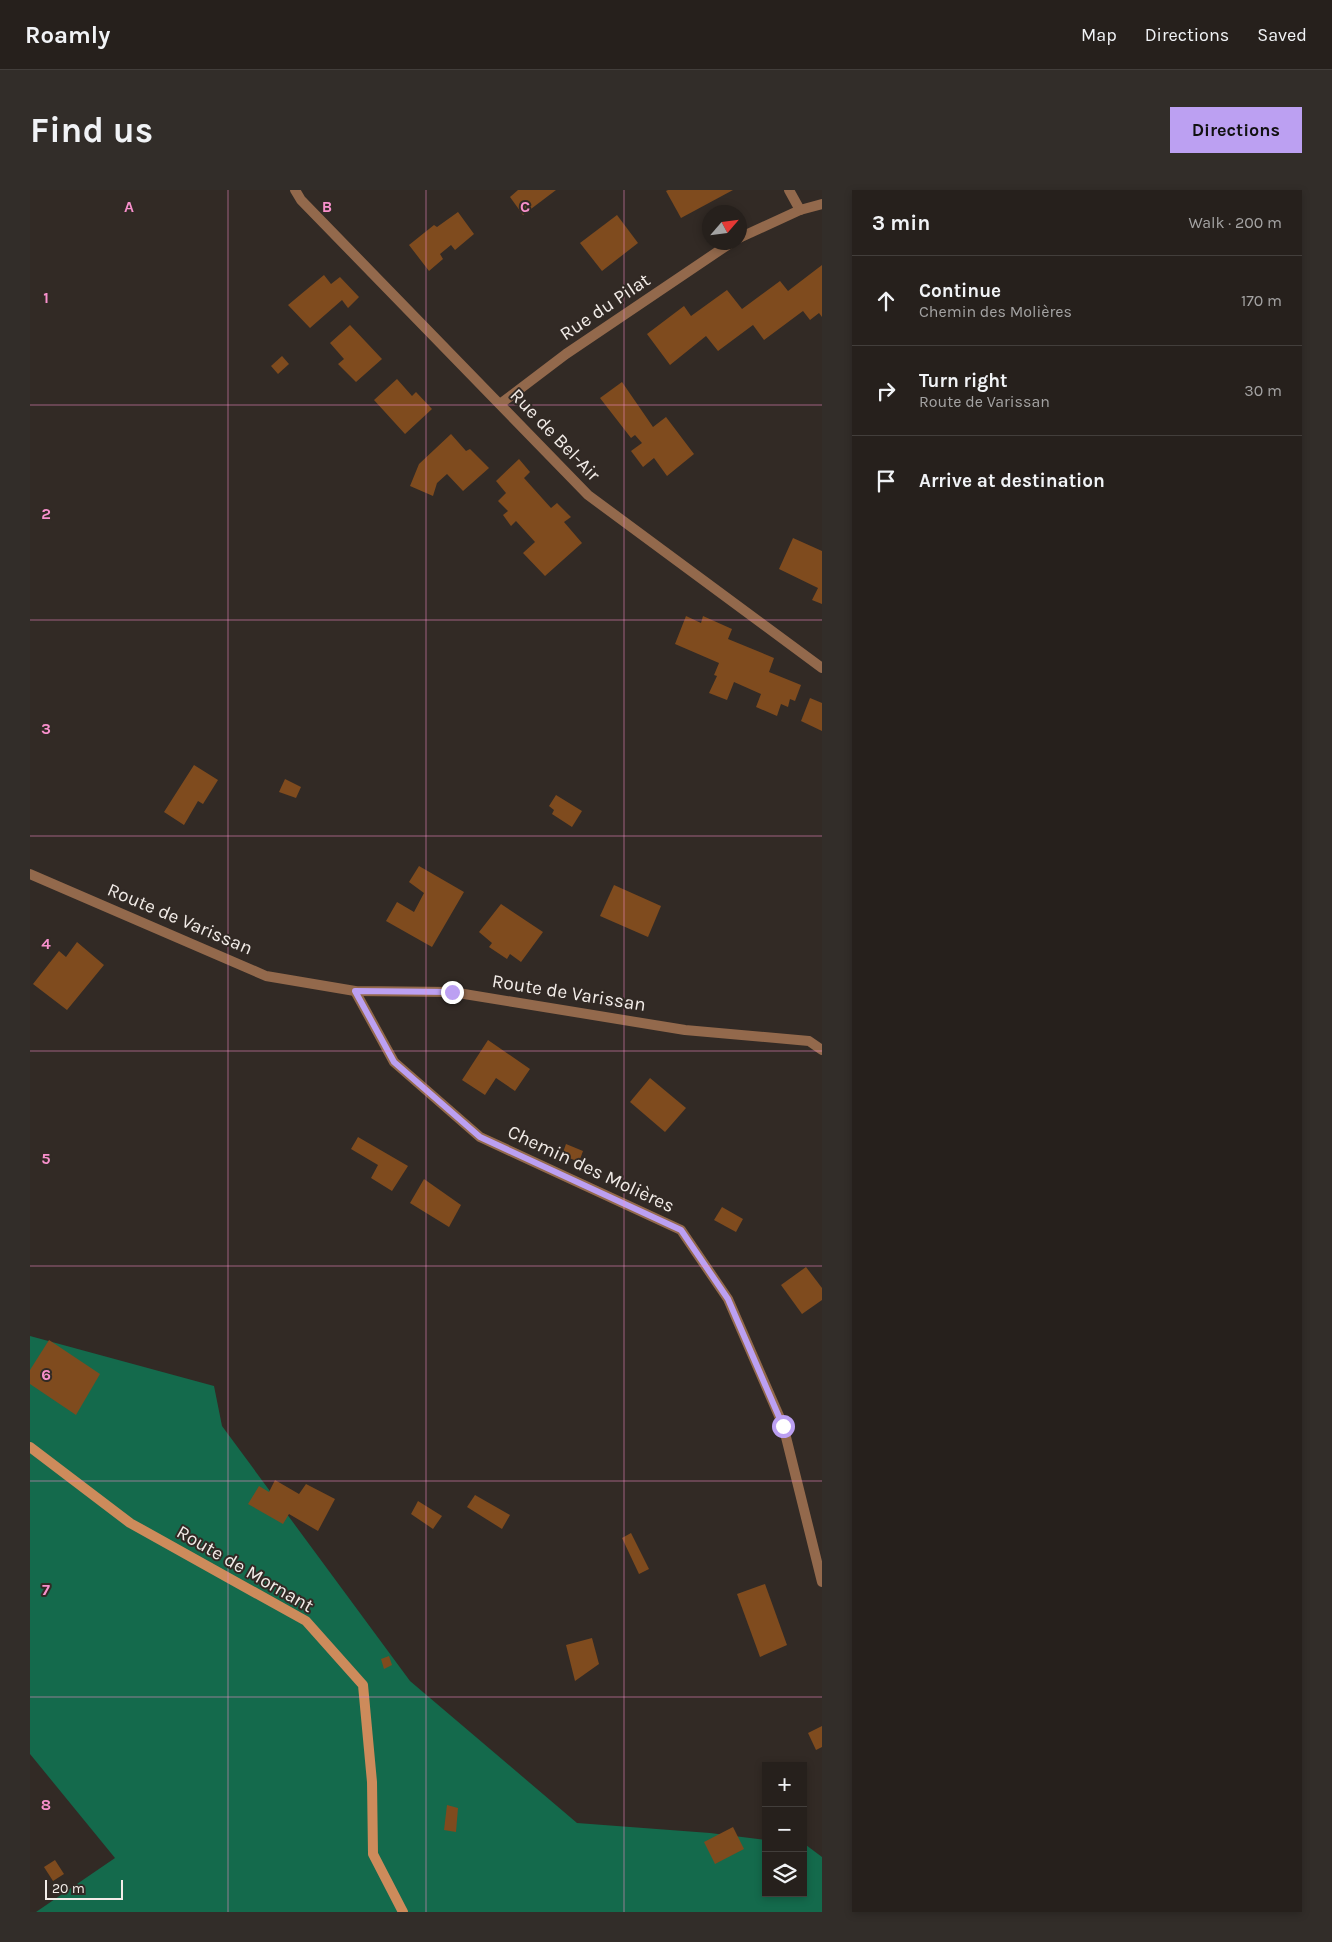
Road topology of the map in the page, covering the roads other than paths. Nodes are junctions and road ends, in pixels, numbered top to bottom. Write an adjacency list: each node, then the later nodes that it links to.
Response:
1 (295, 190): 7 (street, Rue de Bel-Air)
2 (789, 190): 4 (street)
3 (822, 204): 4 (street)
4 (800, 210): 5 (street)
5 (747, 235)
6 (720, 250): 7 (street, Rue du Pilat)
7 (500, 404): 8 (street, Rue de Bel-Air)
8 (822, 668)
9 (30, 874): 10 (street, Route de Varissan)
10 (355, 991): 11 (street, Route de Varissan); 13 (street, Chemin des Molières)
11 (822, 1050)
12 (30, 1447): 14 (main road, Route de Mornant)
13 (822, 1582)
14 (403, 1912)

